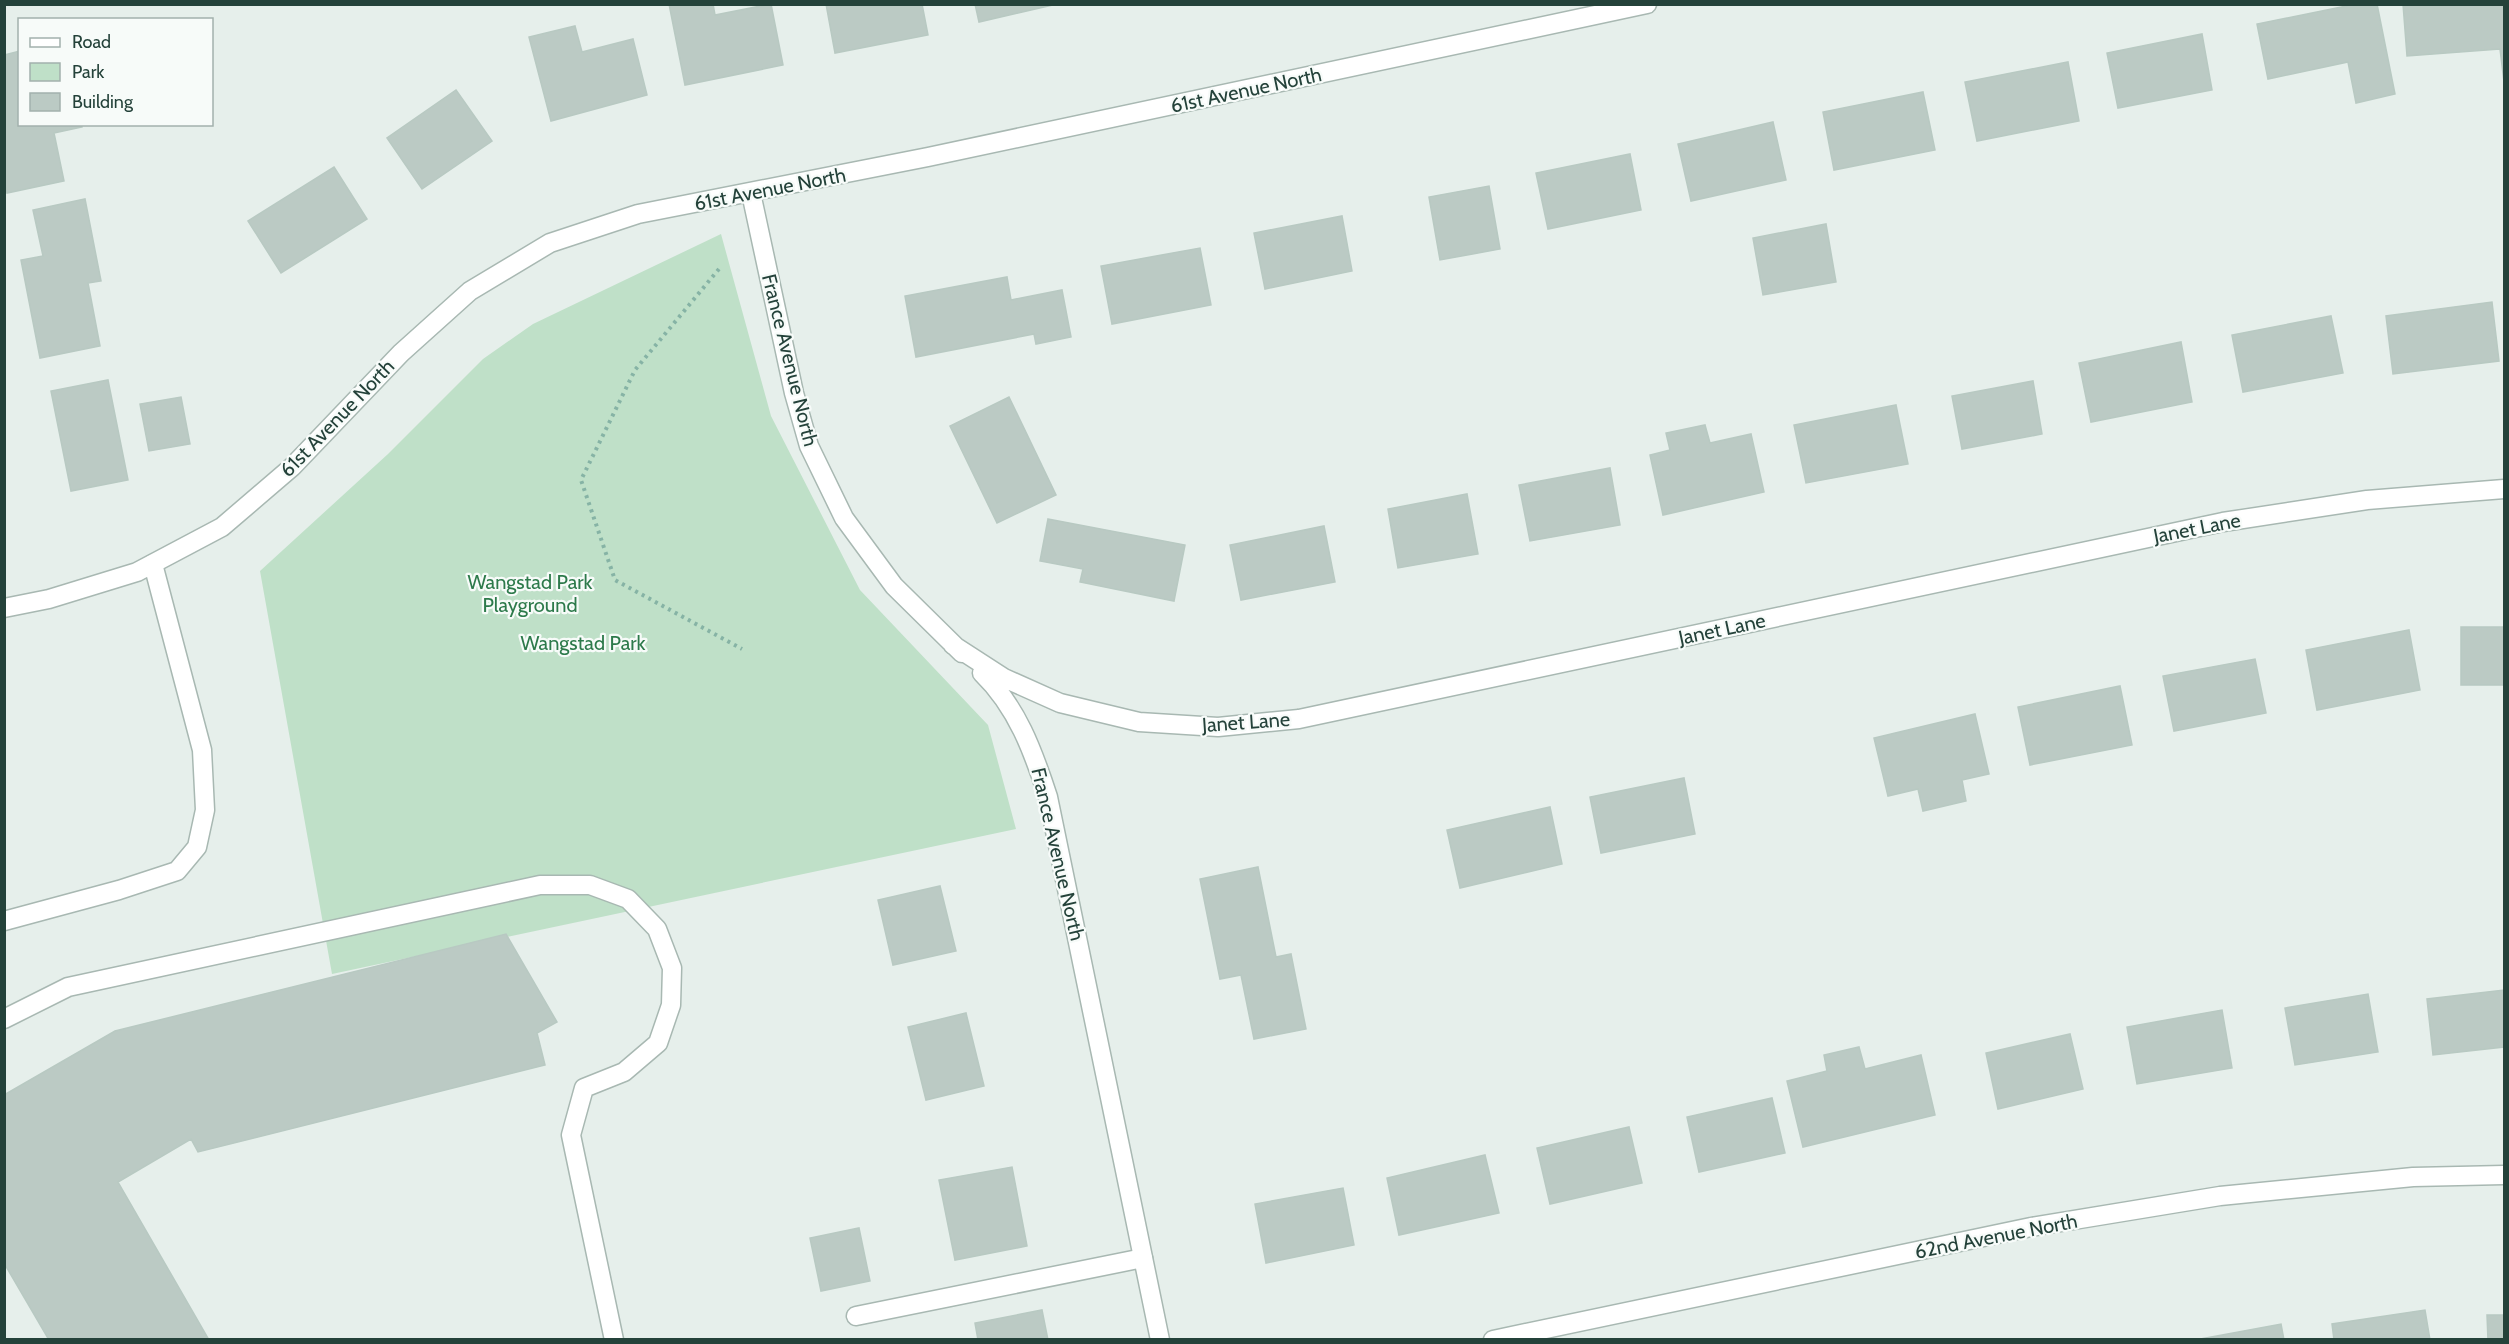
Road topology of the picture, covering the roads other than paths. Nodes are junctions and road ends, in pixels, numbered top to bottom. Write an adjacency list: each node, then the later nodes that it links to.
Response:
1 (1647, 4): 2 (street, 61st Avenue North)
2 (752, 193): 4 (street, 61st Avenue North); 6 (street, France Avenue North)
3 (2505, 489): 6 (street, Janet Lane)
4 (153, 564): 5 (street, 61st Avenue North); 7 (street)
5 (4, 608)
6 (954, 645): 10 (street, France Avenue North)
7 (4, 921)
8 (4, 1019): 12 (street)
9 (2505, 1175): 14 (street, 62nd Avenue North)
10 (1143, 1258): 11 (street); 13 (street, France Avenue North)
11 (856, 1316)
12 (614, 1340)
13 (1160, 1340)
14 (1493, 1340)

